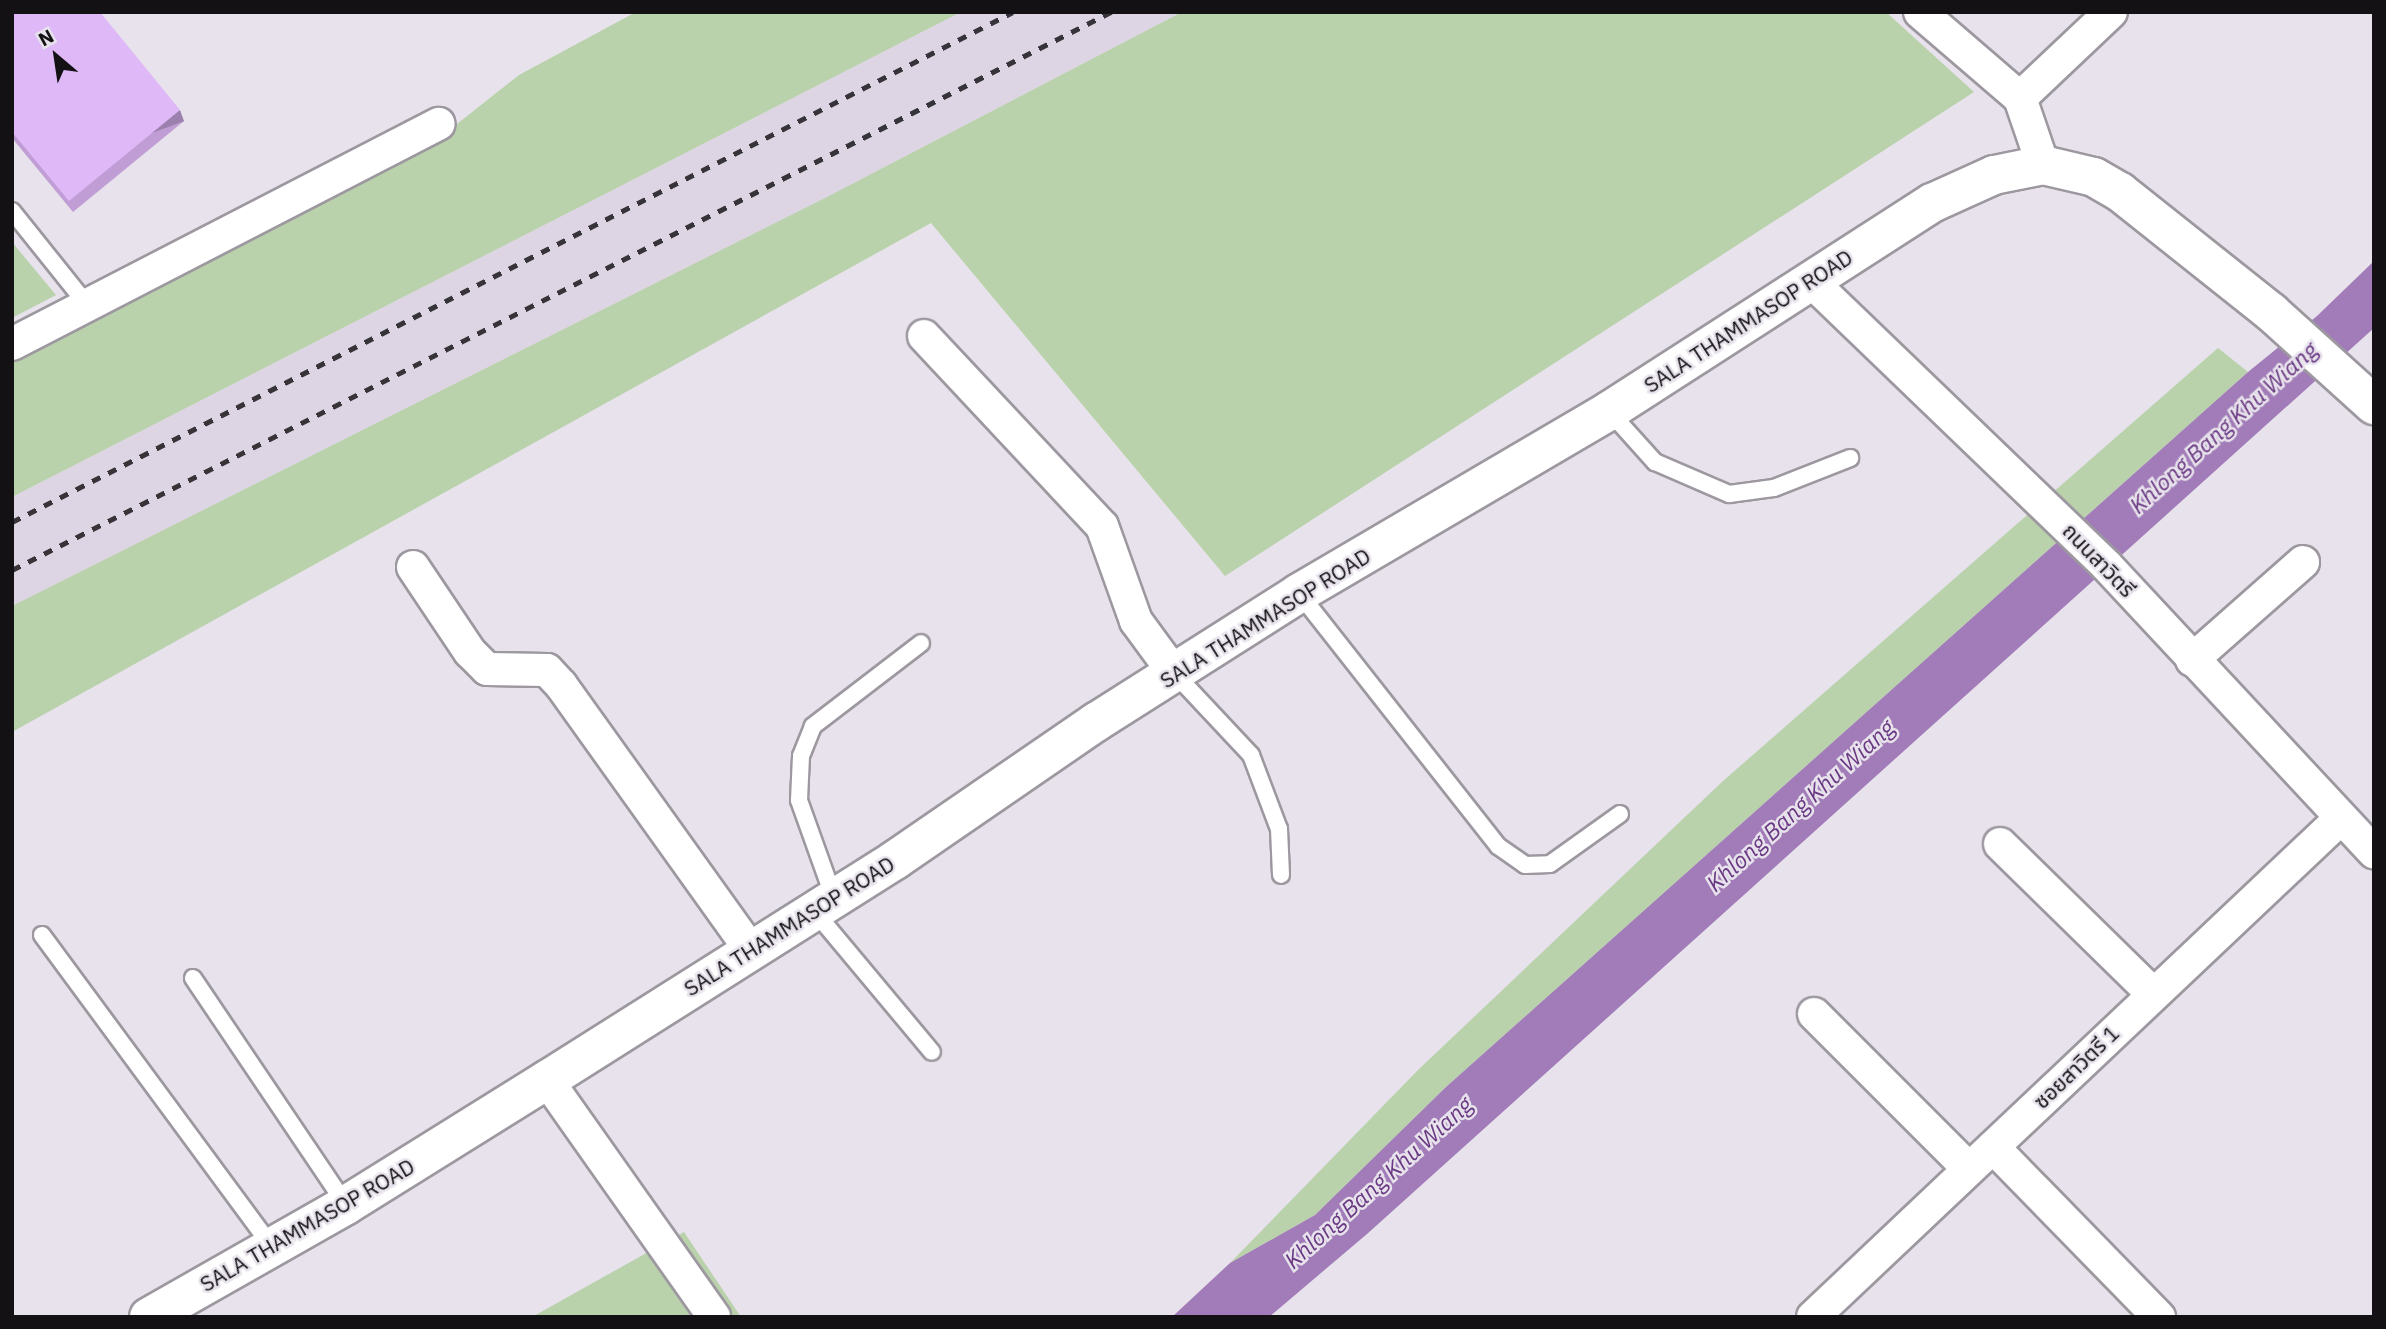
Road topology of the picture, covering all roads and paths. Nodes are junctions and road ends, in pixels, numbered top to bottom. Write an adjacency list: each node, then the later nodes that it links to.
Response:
1 (1920, 12): 3 (street)
2 (2111, 12): 3 (street)
3 (2020, 98): 5 (street)
4 (439, 124): 8 (street)
5 (2043, 165): 7 (street, SALA THAMMASOP ROAD); 11 (street, SALA THAMMASOP ROAD)
6 (12, 211): 8 (lane)
7 (1811, 281): 12 (street, SALA THAMMASOP ROAD); 18 (street, ถนนสาวิตรี)
8 (88, 306): 10 (street)
9 (924, 336): 19 (street)
10 (12, 344)
11 (2374, 405)
12 (1609, 411): 13 (lane); 16 (street, SALA THAMMASOP ROAD)
13 (1850, 458)
14 (2304, 562): 18 (street)
15 (413, 567): 27 (street)
16 (1299, 593): 19 (street, SALA THAMMASOP ROAD); 20 (lane)
17 (921, 643): 25 (lane)
18 (2192, 660): 21 (street, ถนนสาวิตรี)
19 (1175, 674): 24 (lane); 25 (street, SALA THAMMASOP ROAD)
20 (1620, 814)
21 (2341, 818): 23 (street, ถนนสาวิตรี); 29 (street, ซอยสาวิตรี 1)
22 (2000, 844): 29 (street)
23 (2374, 852)
24 (1281, 875)
25 (824, 905): 27 (street, SALA THAMMASOP ROAD); 31 (lane)
26 (42, 935): 36 (lane)
27 (751, 950): 32 (street, SALA THAMMASOP ROAD)
28 (193, 978): 35 (lane)
29 (2152, 993): 33 (street, ซอยสาวิตรี 1)
30 (1814, 1014): 34 (street)
31 (932, 1052)
32 (547, 1080): 35 (street, SALA THAMMASOP ROAD); 38 (street)
33 (1993, 1147): 34 (street, ซอยสาวิตรี 1); 40 (street)
34 (1969, 1169): 39 (street, ซอยสาวิตรี 1)
35 (346, 1205): 36 (street, SALA THAMMASOP ROAD)
36 (272, 1247): 37 (street, SALA THAMMASOP ROAD)
37 (149, 1317)
38 (714, 1317)
39 (1813, 1317)
40 (2159, 1317)

